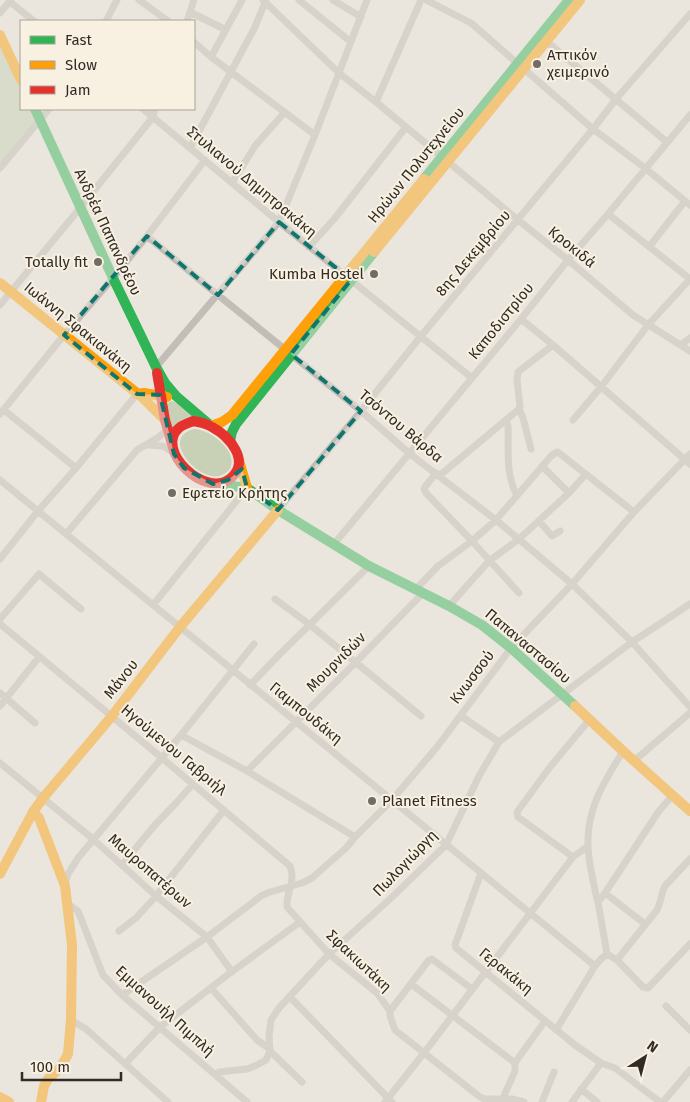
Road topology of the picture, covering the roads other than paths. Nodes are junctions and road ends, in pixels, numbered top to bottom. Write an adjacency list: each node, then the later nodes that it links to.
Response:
1 (118, 0): 19 (street)
2 (139, 0): 20 (street)
3 (194, 0): 14 (street)
4 (242, 0): 22 (street)
5 (299, 0): 24 (street)
6 (333, 0): 17 (street)
7 (367, 0): 17 (street)
8 (421, 0): 33 (street)
9 (426, 0): 28 (street)
10 (569, 0): 28 (main road, Ηρώων Πολυτεχνείου)
11 (580, 0): 25 (main road)
12 (11, 1): 15 (street); 18 (street)
13 (265, 1): 29 (street); 30 (street, Κροκιδά)
14 (190, 12): 21 (street); 22 (street)
15 (0, 14)
16 (690, 14): 32 (street, 8ης Δεκεμβρίου)
17 (361, 17): 24 (street)
18 (33, 20)
19 (107, 20)
20 (167, 20)
21 (187, 20)
22 (226, 30): 27 (street)
23 (0, 35): 31 (main road)
24 (352, 42): 30 (street)
25 (546, 42): 28 (main road); 32 (street)
26 (195, 43): 27 (street)
27 (211, 57): 29 (street)
28 (521, 66): 43 (street); 48 (main road, Ηρώων Πολυτεχνείου)
29 (232, 72): 38 (street); 46 (street)
30 (339, 72): 33 (street, Κροκιδά); 44 (street)
31 (20, 78)
32 (616, 99): 43 (street, 8ης Δεκεμβρίου); 45 (street)
33 (376, 102): 42 (street, Κροκιδά)
34 (35, 110): 41 (main road, Ανδρέα Παπανδρέου)
35 (48, 110): 41 (street)
36 (144, 110): 40 (street, Στυλιανού Δημητρακάκη)
37 (155, 110): 40 (street)
38 (284, 113): 44 (street); 51 (street)
39 (690, 115): 45 (street, Καποδιστρίου)
40 (152, 116): 46 (street, Στυλιανού Δημητρακάκη); 53 (street)
41 (40, 120): 49 (street); 53 (main road, Ανδρέα Παπανδρέου)
42 (406, 127): 48 (street, Κροκιδά); 58 (street)
43 (593, 129): 50 (street); 55 (street, 8ης Δεκεμβρίου)
44 (315, 135): 56 (street)
45 (667, 142): 50 (street, Καποδιστρίου)
46 (190, 148): 47 (street, Στυλιανού Δημητρακάκη)
47 (205, 160): 51 (street, Στυλιανού Δημητρακάκη); 57 (street)
48 (444, 160): 55 (street, Κροκιδά); 62 (main road, Ηρώων Πολυτεχνείου)
49 (0, 168)
50 (645, 168): 52 (street); 54 (street, Καποδιστρίου)
51 (232, 183): 56 (street, Στυλιανού Δημητρακάκη)
52 (687, 203): 59 (street)
53 (80, 208): 61 (main road, Ανδρέα Παπανδρέου); 65 (street)
54 (608, 214): 59 (street); 60 (street, Καποδιστρίου)
55 (518, 220): 60 (street, Κροκιδά); 71 (street, 8ης Δεκεμβρίου)
56 (279, 222): 58 (street, Στυλιανού Δημητρακάκη); 66 (street)
57 (147, 236): 61 (street); 66 (street, Τσόντου Βάρδα)
58 (309, 247): 62 (street, Στυλιανού Δημητρακάκη)
59 (649, 247): 63 (street)
60 (568, 260): 68 (street, Καποδιστρίου); 69 (street, Κροκιδά)
61 (113, 278): 70 (street); 77 (main road, Ανδρέα Παπανδρέου)
62 (348, 278): 71 (street, Στυλιανού Δημητρακάκη); 76 (main road, Ηρώων Πολυτεχνείου)
63 (690, 279): 69 (street)
64 (0, 283): 65 (main road, Ιωάννη Σφακιανάκη)
65 (11, 292): 67 (street); 70 (main road, Ιωάννη Σφακιανάκη)
66 (218, 295): 76 (street, Τσόντου Βάρδα); 77 (street)
67 (0, 305)
68 (521, 319): 73 (street); 78 (street, Καποδιστρίου)
69 (648, 326): 74 (street, Κροκιδά); 79 (street)
70 (64, 335): 80 (main road, Ιωάννη Σφακιανάκη); 85 (street)
71 (421, 336): 78 (street, Στυλιανού Δημητρακάκη); 84 (street, 8ης Δεκεμβρίου)
72 (690, 338): 74 (street)
73 (553, 345): 79 (street); 83 (street)
74 (680, 346): 75 (street, Κροκιδά)
75 (690, 350)
76 (288, 351): 84 (street, Τσόντου Βάρδα); 89 (main road); 90 (main road)
77 (156, 367): 81 (main road, Ανδρέα Παπανδρέου); 82 (main road, Ανδρέα Παπανδρέου)
78 (472, 378): 94 (street, Καποδιστρίου)
79 (601, 387): 87 (street); 96 (street)
80 (137, 394): 81 (main road, Ιωάννη Σφακιανάκη); 88 (main road, Ιωάννη Σφακιανάκη); 98 (street)
81 (160, 395): 82 (main road, Ιωάννη Σφακιανάκη); 88 (main road, Ανδρέα Παπανδρέου)
82 (182, 402): 89 (main road, Ανδρέα Παπανδρέου)
83 (519, 408): 86 (street); 93 (street)
84 (361, 411): 94 (street, Τσόντου Βάρδα); 106 (street, 8ης Δεκεμβρίου)
85 (2, 412): 98 (street)
86 (506, 420): 99 (street); 105 (street)
87 (573, 420)
88 (166, 425): 91 (street); 92 (main road, Ανδρέα Παπανδρέου)
89 (210, 425): 90 (main road); 92 (main road)
90 (230, 441): 95 (main road)
91 (145, 445): 92 (street); 112 (street)
92 (173, 448): 102 (main road)
93 (531, 449)
94 (410, 454): 99 (street, Τσόντου Βάρδα); 115 (street, Καποδιστρίου)
95 (239, 459): 102 (main road); 103 (main road)
96 (688, 459): 108 (street, Κνωσσού)
97 (542, 466): 100 (street); 104 (street); 105 (street, Μουρνιδών)
98 (76, 468): 107 (street)
99 (437, 474): 109 (street, Τσόντου Βάρδα); 114 (street)
100 (586, 474): 104 (street); 108 (street)
101 (0, 480): 107 (street, Γιαμπουδάκη)
102 (218, 484): 103 (main road, Παπαναστασίου)
103 (247, 488): 106 (main road, Παπαναστασίου); 124 (street)
104 (569, 493): 110 (street)
105 (517, 496): 109 (street, Μουρνιδών)
106 (278, 510): 115 (main road, Παπαναστασίου); 130 (main road, Μάνου)
107 (38, 511): 112 (street, Γιαμπουδάκη); 116 (street)
108 (634, 512): 119 (street, Κνωσσού)
109 (496, 520): 113 (street, Τσόντου Βάρδα); 114 (street, Μουρνιδών)
110 (539, 521): 111 (street); 113 (street)
111 (560, 531)
112 (66, 534): 124 (street, Γιαμπουδάκη)
113 (519, 539): 117 (street); 119 (street, Τσόντου Βάρδα)
114 (472, 541): 117 (street); 120 (street, Μουρνιδών)
115 (334, 544): 118 (main road, Παπαναστασίου)
116 (1, 557)
117 (489, 560): 121 (street); 125 (street)
118 (369, 566): 120 (main road, Παπαναστασίου); 129 (street)
119 (572, 584): 131 (street, Τσόντου Βάρδα); 133 (street, Κνωσσού)
120 (420, 591): 125 (main road, Παπαναστασίου); 135 (street, Μουρνιδών)
121 (519, 594)
122 (275, 599): 129 (street)
123 (690, 604): 131 (street, Πωλογιώργη)
124 (153, 605): 130 (street, Γιαμπουδάκη)
125 (449, 606): 133 (main road, Παπαναστασίου)
126 (81, 609): 127 (street)
127 (0, 619)
128 (0, 624): 134 (street, Ηγούμενου Γαβριήλ)
129 (309, 624): 135 (street); 137 (street)
130 (180, 628): 136 (street, Γιαμπουδάκη); 143 (main road, Μάνου)
131 (632, 642): 138 (street, Πωλογιώργη); 141 (street, Τσόντου Βάρδα)
132 (254, 644): 136 (street)
133 (511, 648): 138 (main road, Παπαναστασίου); 145 (street, Κνωσσού)
134 (39, 656): 139 (street); 143 (street, Ηγούμενου Γαβριήλ)
135 (355, 663): 144 (street); 148 (street, Μουρνιδών)
136 (232, 670): 137 (street, Γιαμπουδάκη); 149 (street)
137 (250, 685): 148 (street, Γιαμπουδάκη)
138 (562, 694): 146 (main road, Παπαναστασίου); 150 (street, Πωλογιώργη)
139 (3, 696): 140 (street); 147 (street)
140 (0, 706)
141 (690, 707)
142 (690, 713): 153 (street)
143 (112, 716): 152 (street, Ηγούμενου Γαβριήλ); 158 (main road, Μάνου)
144 (421, 716)
145 (461, 716): 150 (street); 159 (street, Κνωσσού)
146 (590, 719): 151 (main road, Παπαναστασίου); 167 (street)
147 (35, 722)
148 (296, 722): 155 (street, Μουρνιδών); 159 (street, Γιαμπουδάκη)
149 (181, 736): 152 (street); 155 (street)
150 (500, 742): 165 (street, Πωλογιώργη)
151 (623, 751): 153 (main road, Παπαναστασίου); 166 (street)
152 (162, 758): 156 (street, Ηγούμενου Γαβριήλ); 164 (street)
153 (635, 760): 157 (main road, Παπαναστασίου)
154 (0, 763): 158 (street, Μαυροπατέρων)
155 (247, 771): 163 (street)
156 (193, 784): 160 (street, Ηγούμενου Γαβριήλ); 169 (street)
157 (673, 795): 161 (main road, Παπαναστασίου); 174 (street)
158 (43, 798): 162 (main road, Μάνου); 164 (street, Μαυροπατέρων)
159 (392, 800): 163 (street, Κνωσσού); 165 (street, Γιαμπουδάκη)
160 (224, 810): 173 (street, Ηγούμενου Γαβριήλ); 175 (street)
161 (690, 811)
162 (33, 812): 170 (main road, Μάνου); 172 (main road)
163 (355, 836): 173 (street, Κνωσσού)
164 (93, 839): 169 (street, Μαυροπατέρων); 172 (street)
165 (446, 845): 171 (street, Γιαμπουδάκη); 184 (street, Πωλογιώργη)
166 (588, 846): 167 (street); 176 (street)
167 (573, 857): 178 (street)
168 (690, 859): 180 (street)
169 (122, 865): 175 (street, Μαυροπατέρων)
170 (1, 870)
171 (481, 873): 178 (street, Γιαμπουδάκη); 189 (street, Γερακάκη)
172 (65, 886): 177 (main road)
173 (291, 886): 179 (street, Σφακιωτάκη); 182 (street, Κνωσσού)
174 (605, 893): 176 (street); 180 (street)
175 (156, 896): 181 (street); 182 (street, Μαυροπατέρων)
176 (598, 902): 185 (street)
177 (68, 904): 193 (street, Εµµανουήλ Πιµπλή); 198 (main road)
178 (530, 913): 187 (street, Γιαμπουδάκη); 189 (street)
179 (300, 922): 184 (street, Σφακιωτάκη); 188 (street)
180 (645, 924): 186 (street)
181 (119, 931)
182 (207, 937): 188 (street, Μαυροπατέρων); 193 (street, Κνωσσού)
183 (690, 944): 186 (street)
184 (329, 954): 194 (street, Πωλογιώργη); 196 (street, Σφακιωτάκη)
185 (607, 954): 186 (street); 187 (street)
186 (617, 960)
187 (595, 966): 201 (street)
188 (232, 972): 191 (street)
189 (486, 972): 192 (street); 199 (street, Γερακάκη)
190 (411, 984): 192 (street); 196 (street); 197 (street)
191 (211, 988): 200 (street); 203 (street)
192 (472, 989): 197 (street)
193 (122, 995): 200 (street, Εµµανουήλ Πιµπλή)
194 (290, 997): 203 (street, Πωλογιώργη); 216 (street)
195 (666, 1006): 202 (street)
196 (390, 1011): 204 (street, Σφακιωτάκη)
197 (451, 1016): 204 (street); 205 (street)
198 (71, 1020): 207 (street); 218 (main road)
199 (545, 1021): 201 (street, Γερακάκη); 205 (street)
200 (160, 1027): 207 (street); 210 (street, Εµµανουήλ Πιµπλή)
201 (556, 1030): 206 (street, Γερακάκη)
202 (690, 1030)
203 (270, 1050): 210 (street); 211 (street)
204 (424, 1053): 214 (street, Σφακιωτάκη); 216 (street)
205 (515, 1063): 214 (street)
206 (601, 1063): 212 (street); 225 (street, Γερακάκη)
207 (125, 1064): 219 (street)
208 (690, 1070): 225 (street)
209 (554, 1072): 222 (street)
210 (216, 1074): 215 (street, Εµµανουήλ Πιµπλή)
211 (302, 1082)
212 (581, 1089): 223 (street); 224 (street)
213 (0, 1097): 217 (main road)
214 (503, 1098): 221 (street, Σφακιωτάκη)
215 (238, 1099): 220 (street, Εµµανουήλ Πιµπλή)
216 (388, 1101)
217 (9, 1102)
218 (41, 1102)
219 (168, 1102)
220 (247, 1102)
221 (524, 1102)
222 (542, 1102)
223 (572, 1102)
224 (597, 1102)
225 (662, 1102)

